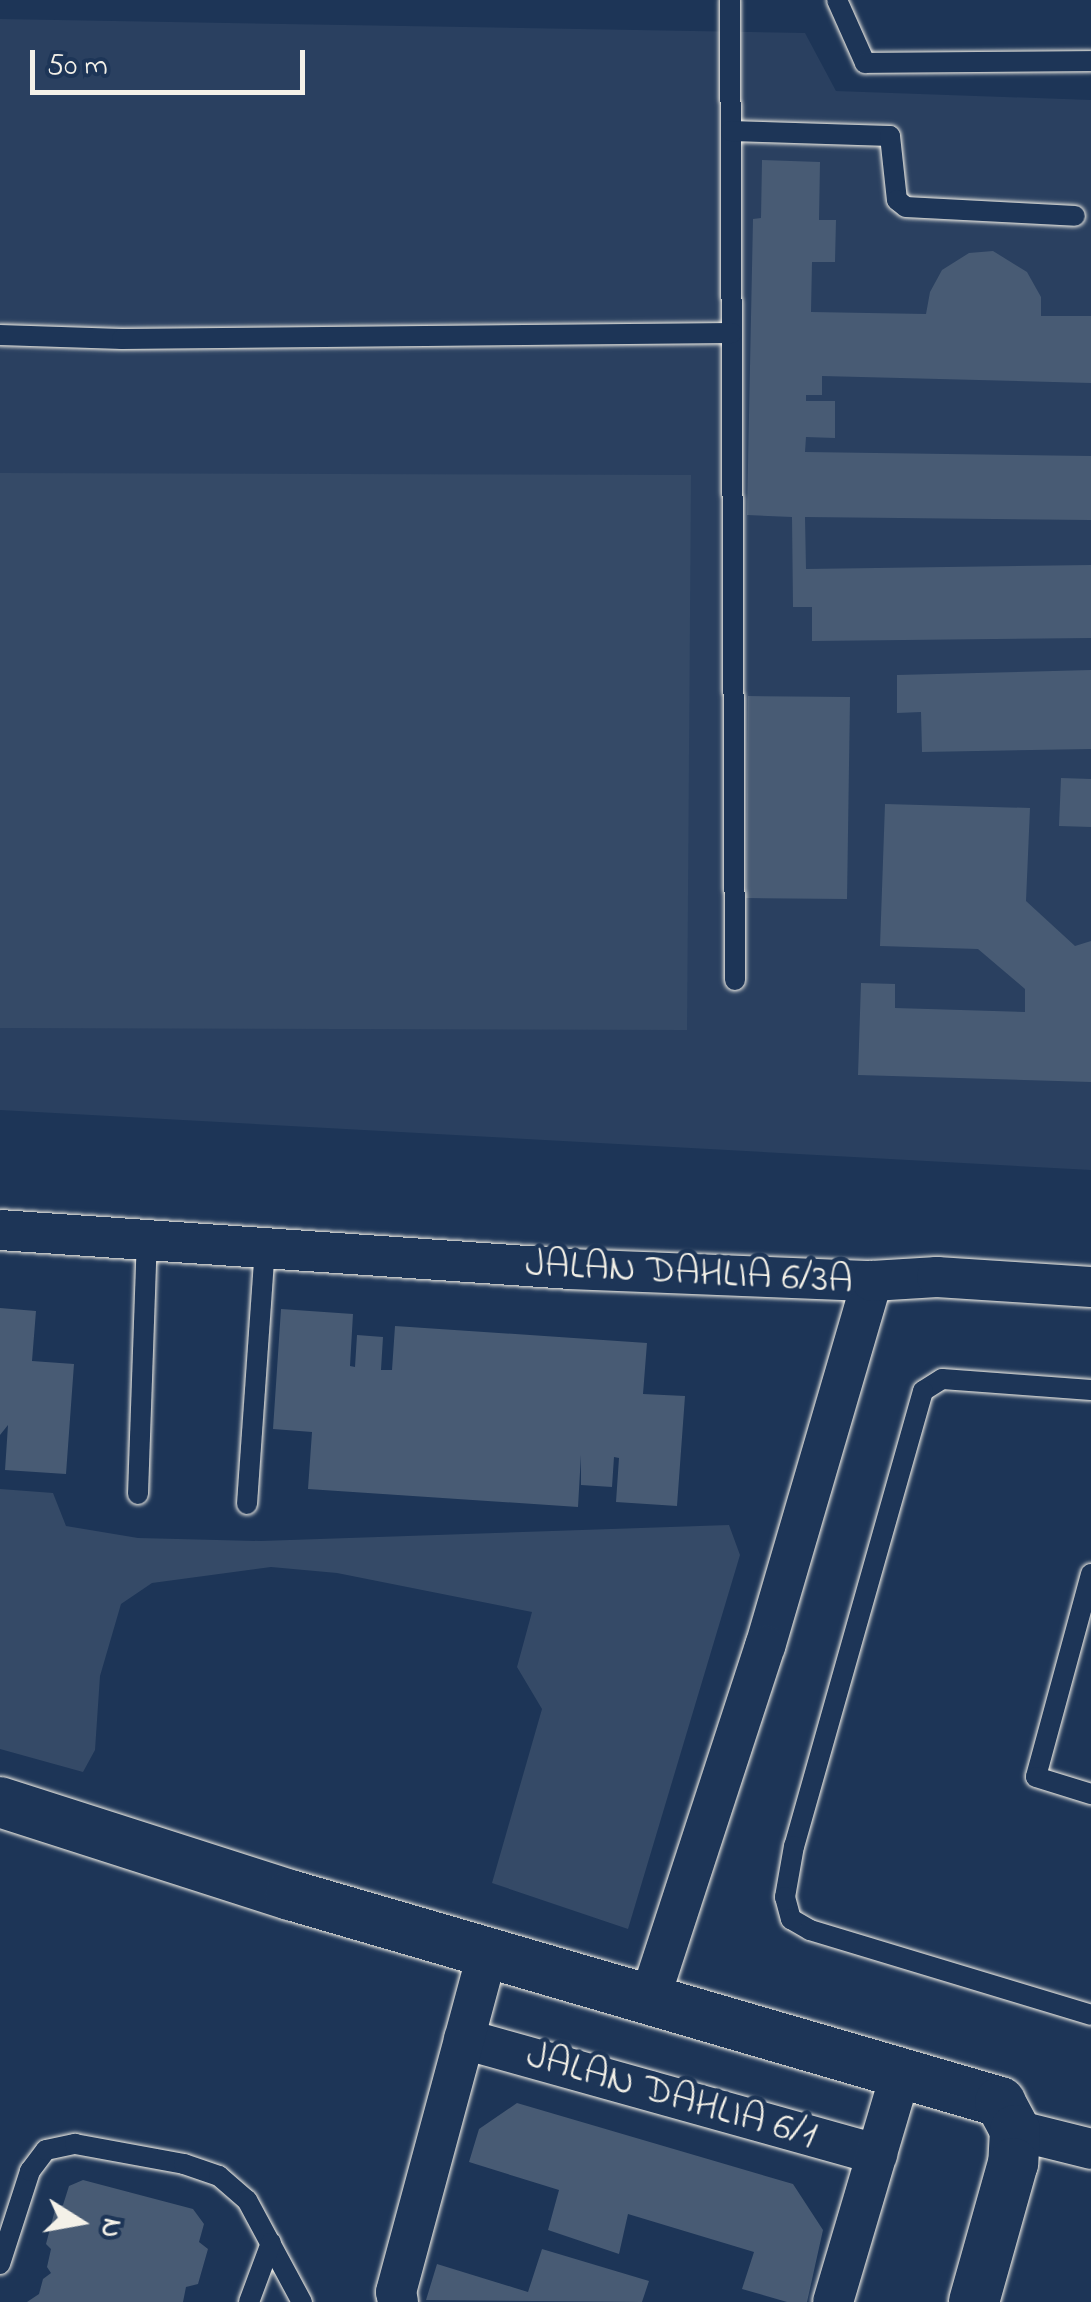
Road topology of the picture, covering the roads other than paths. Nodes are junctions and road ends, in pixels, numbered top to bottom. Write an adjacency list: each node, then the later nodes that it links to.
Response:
1 (730, 0): 4 (lane)
2 (836, 0): 3 (lane)
3 (1091, 61)
4 (731, 132): 5 (lane); 6 (lane)
5 (1075, 216)
6 (732, 333): 7 (lane); 8 (lane)
7 (0, 335)
8 (735, 980)
9 (0, 1230): 10 (street, JALAN DAHLIA 6/3A)
10 (147, 1239): 11 (street, JALAN DAHLIA 6/3A); 15 (lane)
11 (265, 1246): 12 (street, JALAN DAHLIA 6/3A); 16 (lane)
12 (872, 1281): 13 (street); 22 (street, JALAN DAHLIA 6/3A)
13 (1091, 1287)
14 (1091, 1390): 23 (lane)
15 (138, 1494)
16 (247, 1504)
17 (1091, 1574): 18 (lane)
18 (1088, 1596): 19 (lane)
19 (1091, 1794)
20 (0, 1802): 21 (street)
21 (488, 1952): 22 (street); 24 (street)
22 (650, 1997): 25 (street)
23 (1091, 2015)
24 (464, 2039): 28 (street, JALAN DAHLIA 6/1); 33 (street)
25 (901, 2073): 26 (street); 28 (street)
26 (1015, 2130): 27 (street); 35 (street)
27 (1091, 2149)
28 (877, 2154): 34 (street)
29 (271, 2243): 30 (lane); 31 (lane); 32 (lane)
30 (0, 2264)
31 (249, 2302)
32 (302, 2302)
33 (398, 2302)
34 (833, 2302)
35 (974, 2302)

